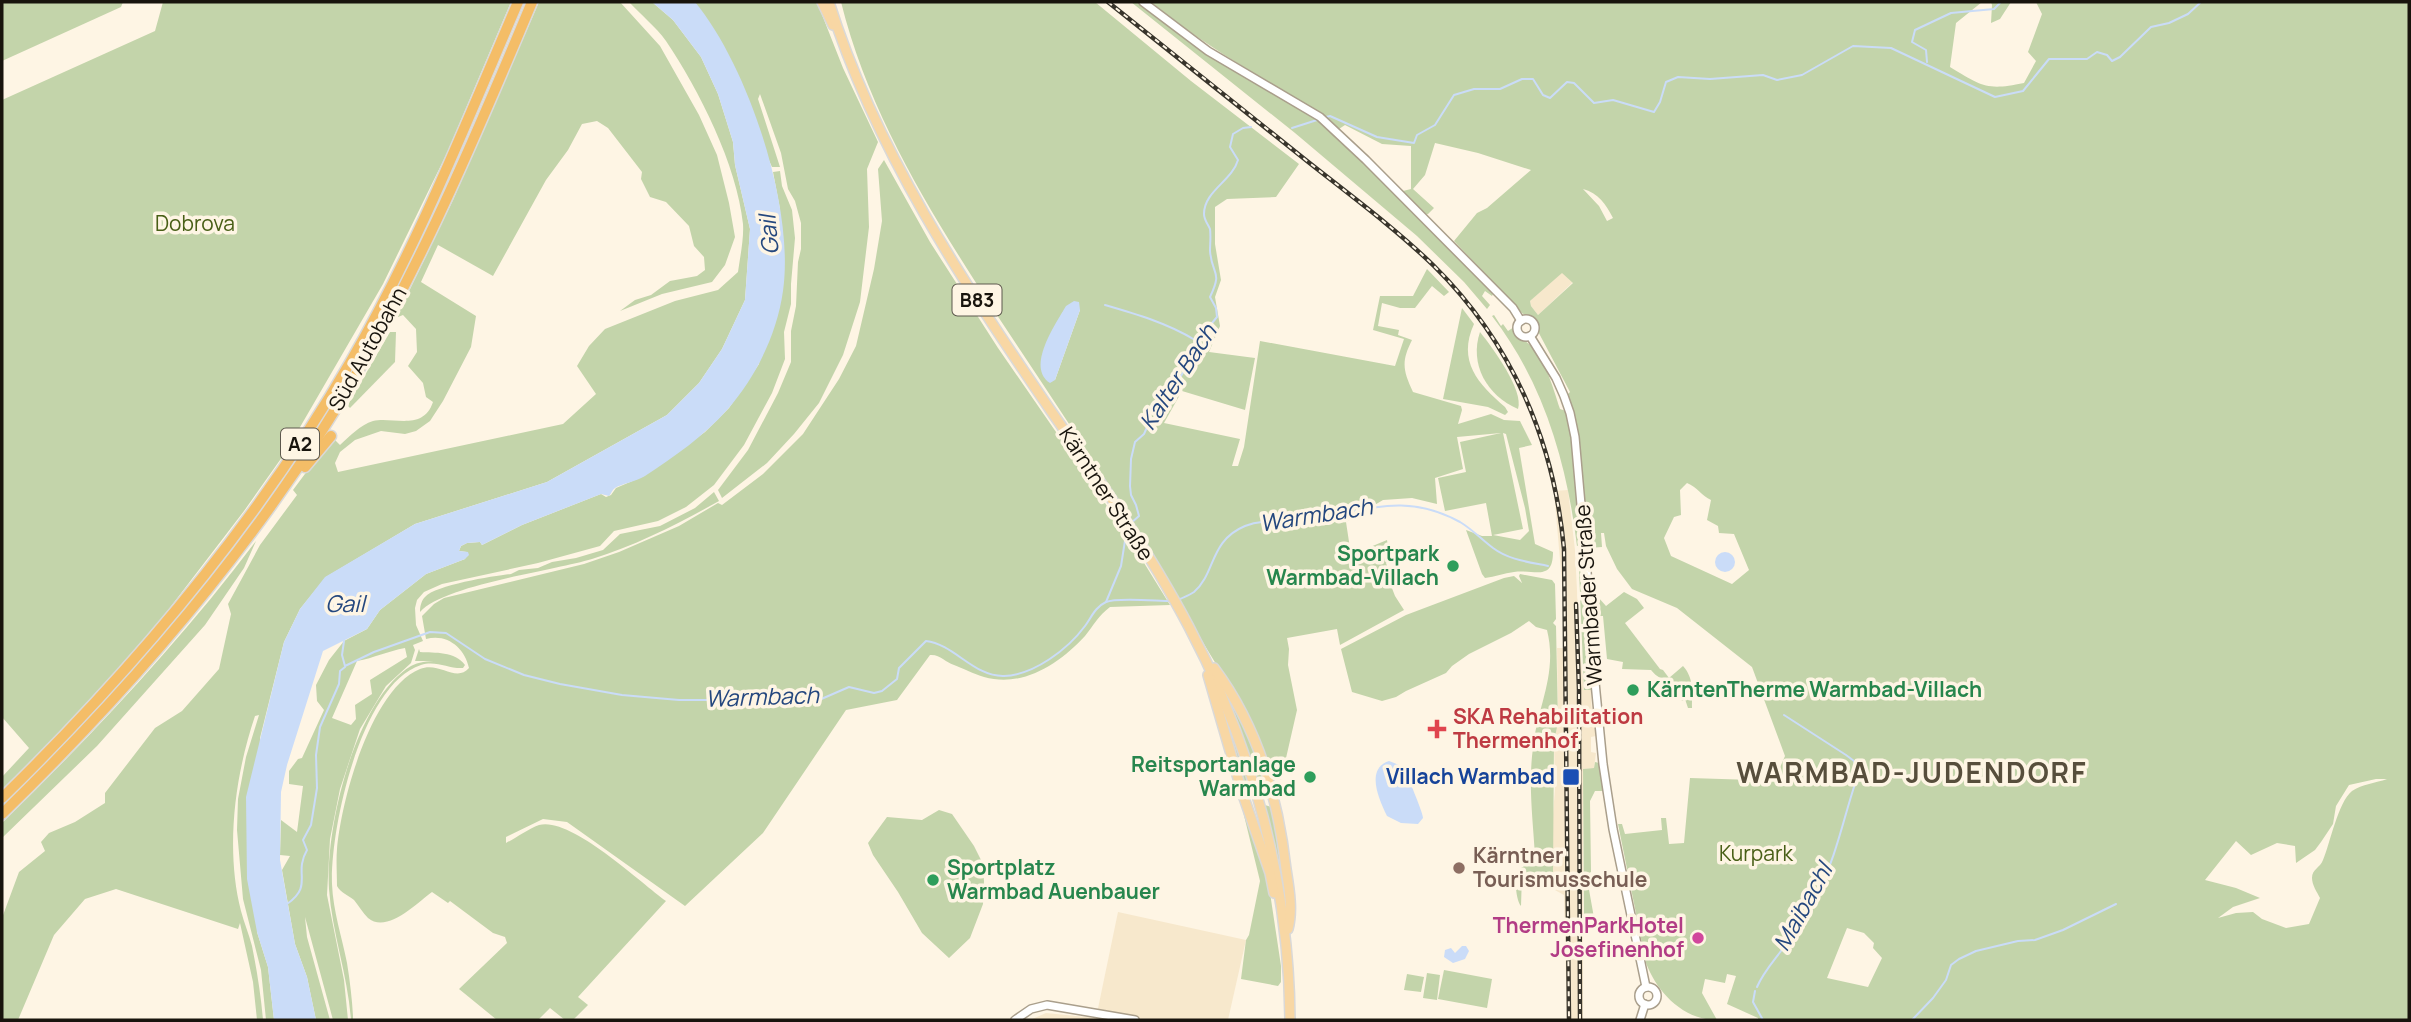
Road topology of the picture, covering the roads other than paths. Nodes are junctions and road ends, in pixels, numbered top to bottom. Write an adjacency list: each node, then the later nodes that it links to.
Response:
1 (518, 2): 16 (highway, Süd Autobahn / A2)
2 (532, 2): 9 (highway, Süd Autobahn / A2)
3 (822, 2): 8 (main road)
4 (829, 2): 7 (main road, Kärntner Straße / B83)
5 (835, 2): 7 (main road)
6 (1143, 2): 11 (street, Warmbader Straße)
7 (836, 23): 8 (main road, Kärntner Straße / B83)
8 (839, 34): 15 (main road, Kärntner Straße / B83)
9 (392, 309): 10 (highway); 14 (highway, Süd Autobahn / A2)
10 (395, 321)
11 (1521, 321): 12 (street, Warmbader Straße); 12 (street, Warmbader Straße)
12 (1530, 336): 20 (street, Warmbader Straße)
13 (331, 436): 14 (highway)
14 (263, 519): 17 (highway, Süd Autobahn / A2)
15 (1202, 653): 18 (main road); 18 (main road, Kärntner Straße / B83); 19 (main road)
16 (2, 798)
17 (2, 814)
18 (1282, 906): 19 (main road, Kärntner Straße / B83)
19 (1286, 935): 22 (main road, Kärntner Straße / B83)
20 (1646, 987): 21 (street, Warmbader Straße); 21 (street, Warmbader Straße)
21 (1645, 1004): 25 (street, Warmbader Straße)
22 (1288, 1018)
23 (1015, 1020): 24 (street)
24 (1135, 1020)
25 (1640, 1020)

